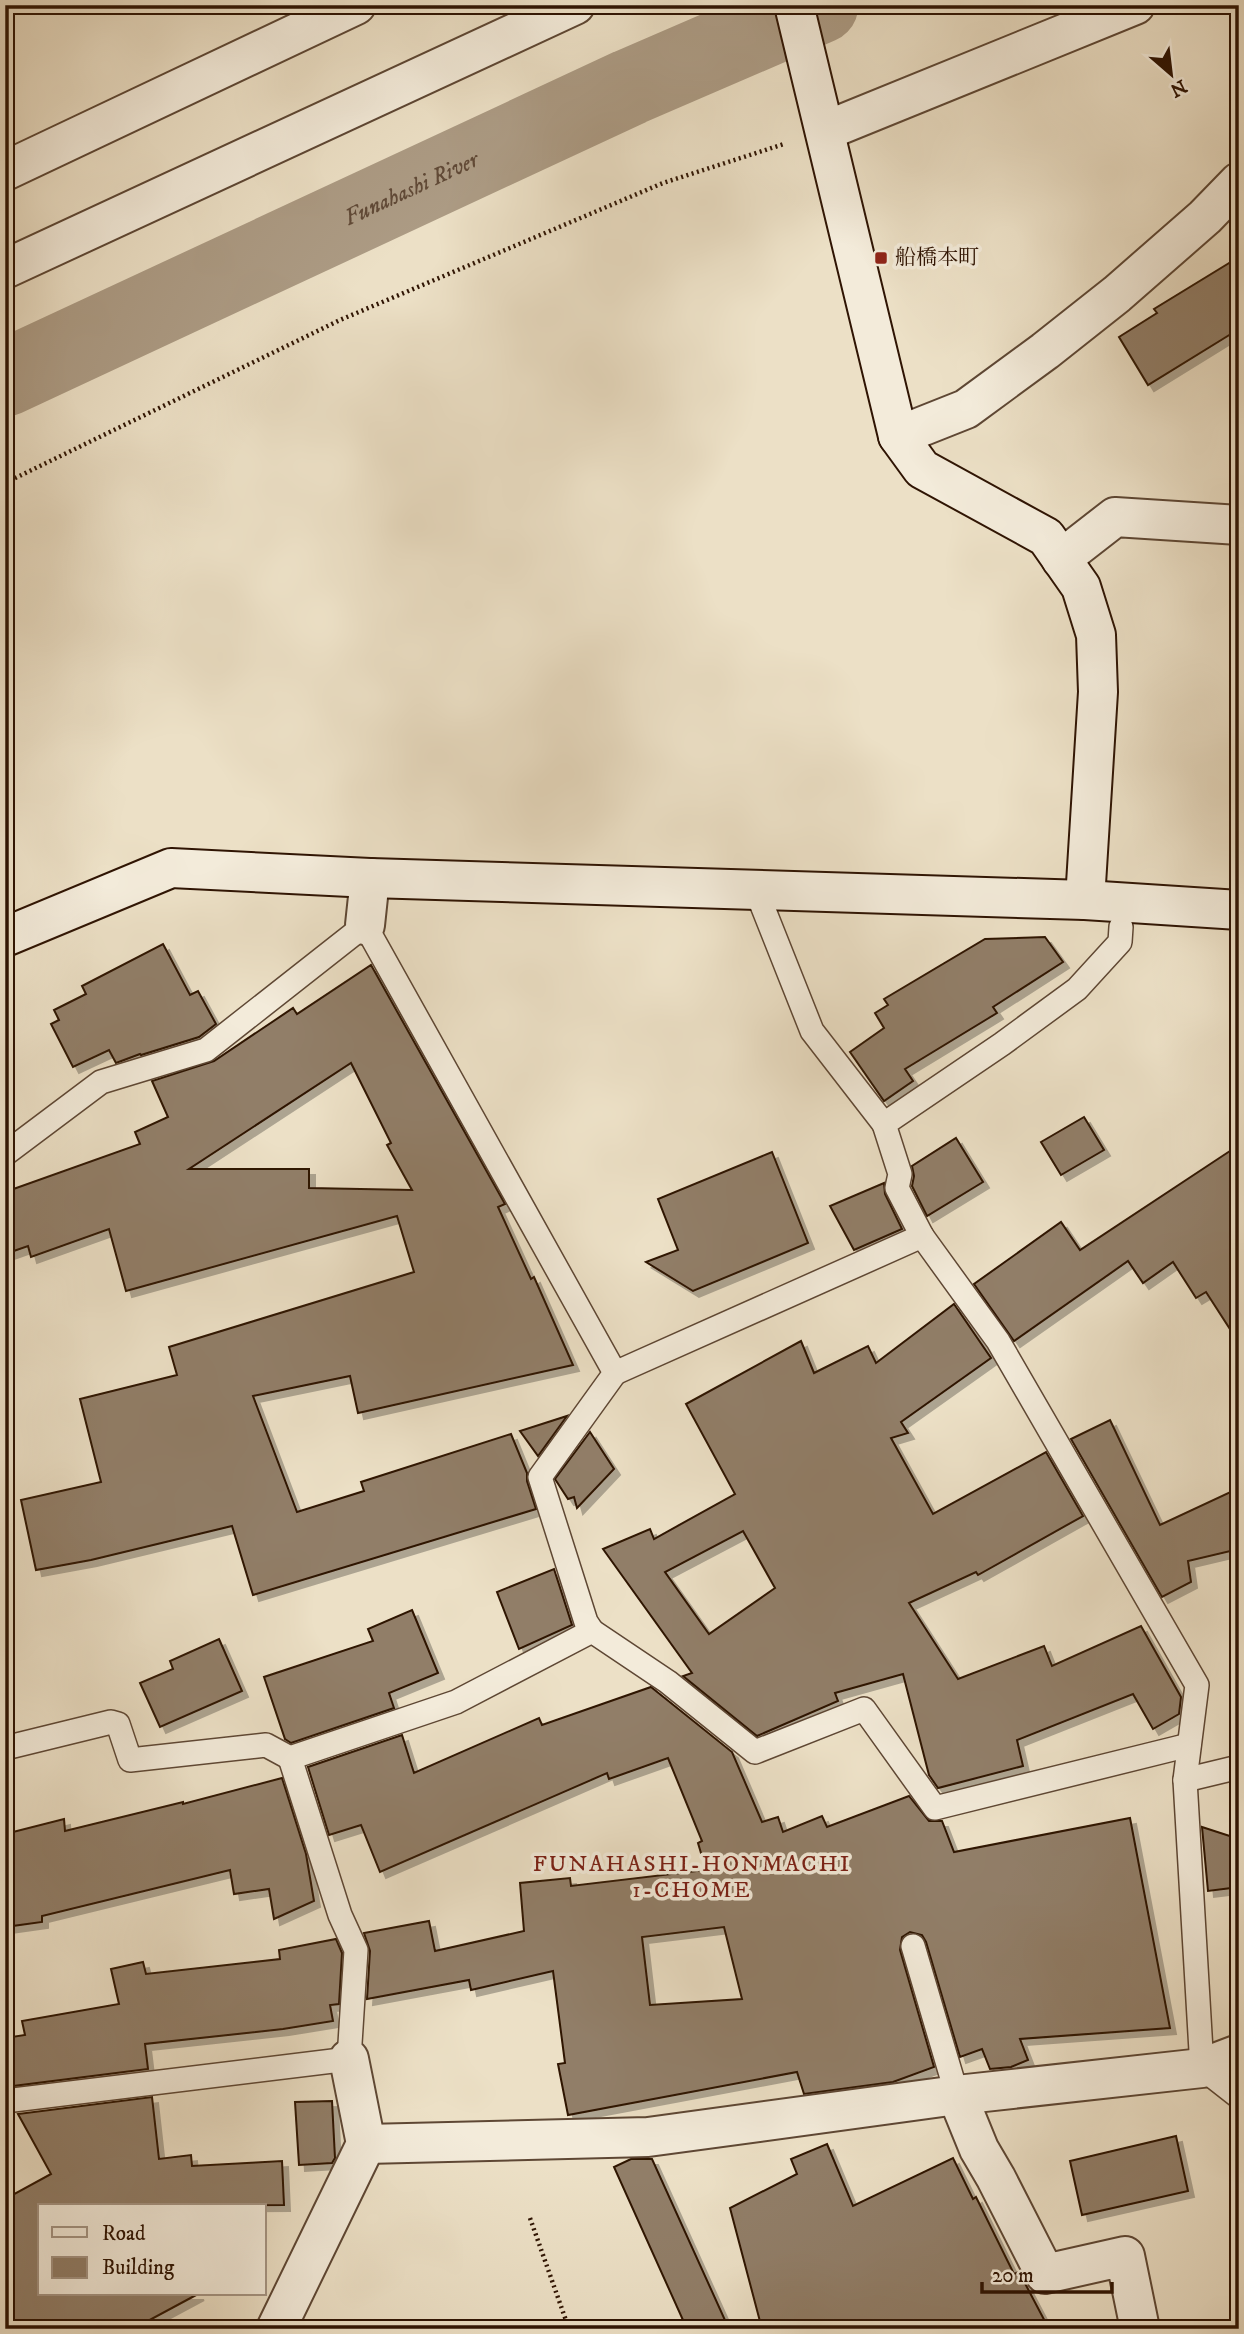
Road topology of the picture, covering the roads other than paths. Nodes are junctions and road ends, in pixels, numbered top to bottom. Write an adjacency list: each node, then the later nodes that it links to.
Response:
1 (356, 5): 6 (street)
2 (575, 5): 8 (street)
3 (794, 5): 5 (street)
4 (1135, 5): 5 (street)
5 (825, 131): 9 (street)
6 (5, 171)
7 (1239, 182): 9 (street)
8 (5, 269)
9 (898, 436): 11 (street)
10 (1239, 525): 11 (street)
11 (1061, 559): 14 (street)
12 (370, 878): 13 (street); 17 (street); 18 (street)
13 (756, 890): 14 (street); 19 (lane)
14 (1085, 901): 16 (street)
15 (1239, 910): 16 (street)
16 (1124, 915): 19 (lane)
17 (365, 925): 20 (lane); 22 (lane)
18 (5, 937)
19 (884, 1124): 21 (lane)
20 (5, 1154)
21 (922, 1236): 22 (lane); 24 (lane)
22 (615, 1373): 23 (lane)
23 (592, 1631): 24 (lane); 26 (lane)
24 (1189, 1745): 28 (lane)
25 (5, 1748): 26 (lane)
26 (290, 1758): 31 (lane)
27 (1239, 1767): 28 (lane)
28 (1185, 1780): 32 (lane)
29 (913, 1946): 33 (lane)
30 (1239, 2054): 32 (street)
31 (349, 2059): 35 (lane); 36 (street)
32 (1202, 2068): 33 (street); 34 (lane)
33 (957, 2095): 36 (street); 38 (street)
34 (1239, 2097)
35 (5, 2101)
36 (366, 2144): 37 (street)
37 (276, 2329)
38 (1140, 2329)

